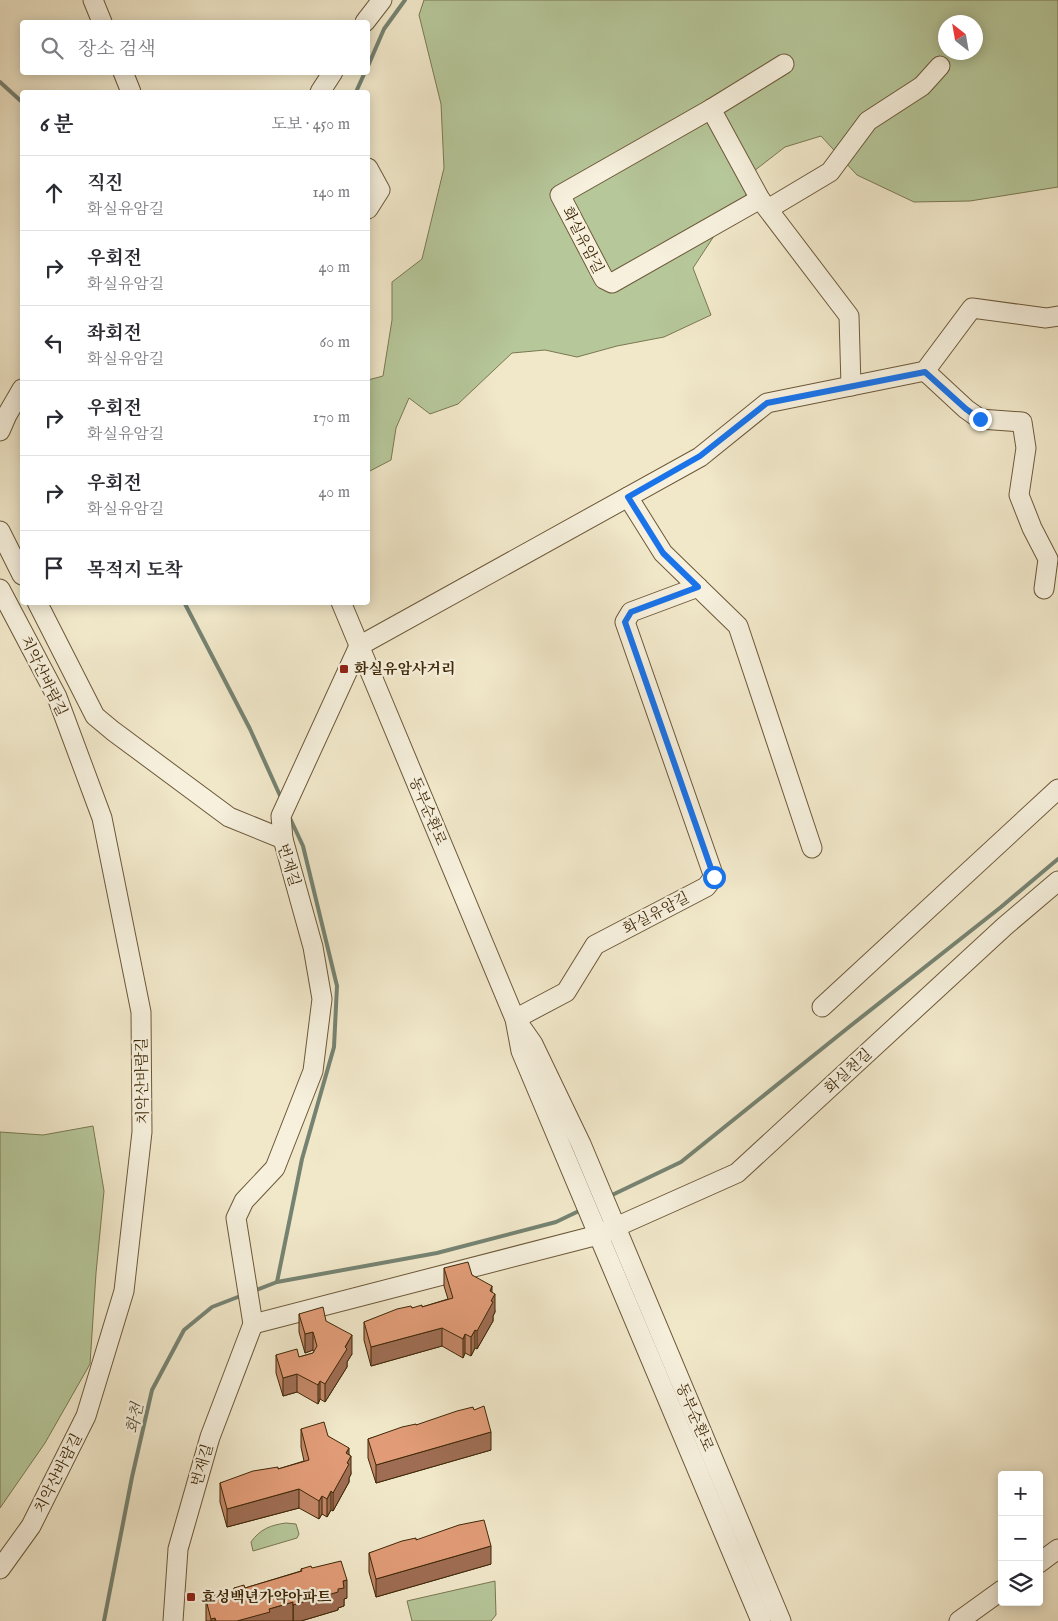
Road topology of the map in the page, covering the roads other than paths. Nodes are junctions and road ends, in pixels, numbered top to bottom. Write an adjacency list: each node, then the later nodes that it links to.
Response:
1 (93, 0): 3 (street)
2 (382, 0): 4 (street)
3 (101, 20)
4 (367, 20)
5 (784, 64): 11 (street, 화실유암길)
6 (940, 66): 13 (street, 화실유암길)
7 (124, 75): 9 (street)
8 (331, 75): 10 (street)
9 (130, 90)
10 (321, 90)
11 (711, 109): 13 (street); 13 (street, 화실유암길)
12 (370, 172): 14 (street)
13 (764, 204): 17 (street)
14 (370, 207)
15 (1058, 316): 16 (street)
16 (925, 372): 17 (street); 25 (street)
17 (851, 386): 20 (street)
18 (20, 392): 19 (street)
19 (0, 431)
20 (628, 497): 23 (street); 28 (street)
21 (0, 531): 22 (street)
22 (20, 570)
23 (698, 587): 31 (street); 34 (street, 화실유암길)
24 (0, 589): 39 (street, 치악산바람길)
25 (1044, 589)
26 (39, 605): 30 (street, 번재길)
27 (342, 605): 28 (street, 동부순환로)
28 (359, 646): 30 (street); 34 (street, 동부순환로)
29 (1058, 789): 33 (street)
30 (283, 839): 36 (street, 번재길)
31 (812, 848)
32 (1058, 881): 35 (street, 화실천길)
33 (822, 1007)
34 (515, 1019): 35 (street, 동부순환로)
35 (603, 1224): 36 (street, 화실천길); 42 (street, 동부순환로); 43 (street, 동부순환로)
36 (252, 1319): 41 (street, 번재길)
37 (1058, 1549): 38 (street)
38 (1042, 1561)
39 (0, 1569)
40 (998, 1593): 44 (street)
41 (173, 1621)
42 (761, 1621)
43 (782, 1621)
44 (959, 1621)

